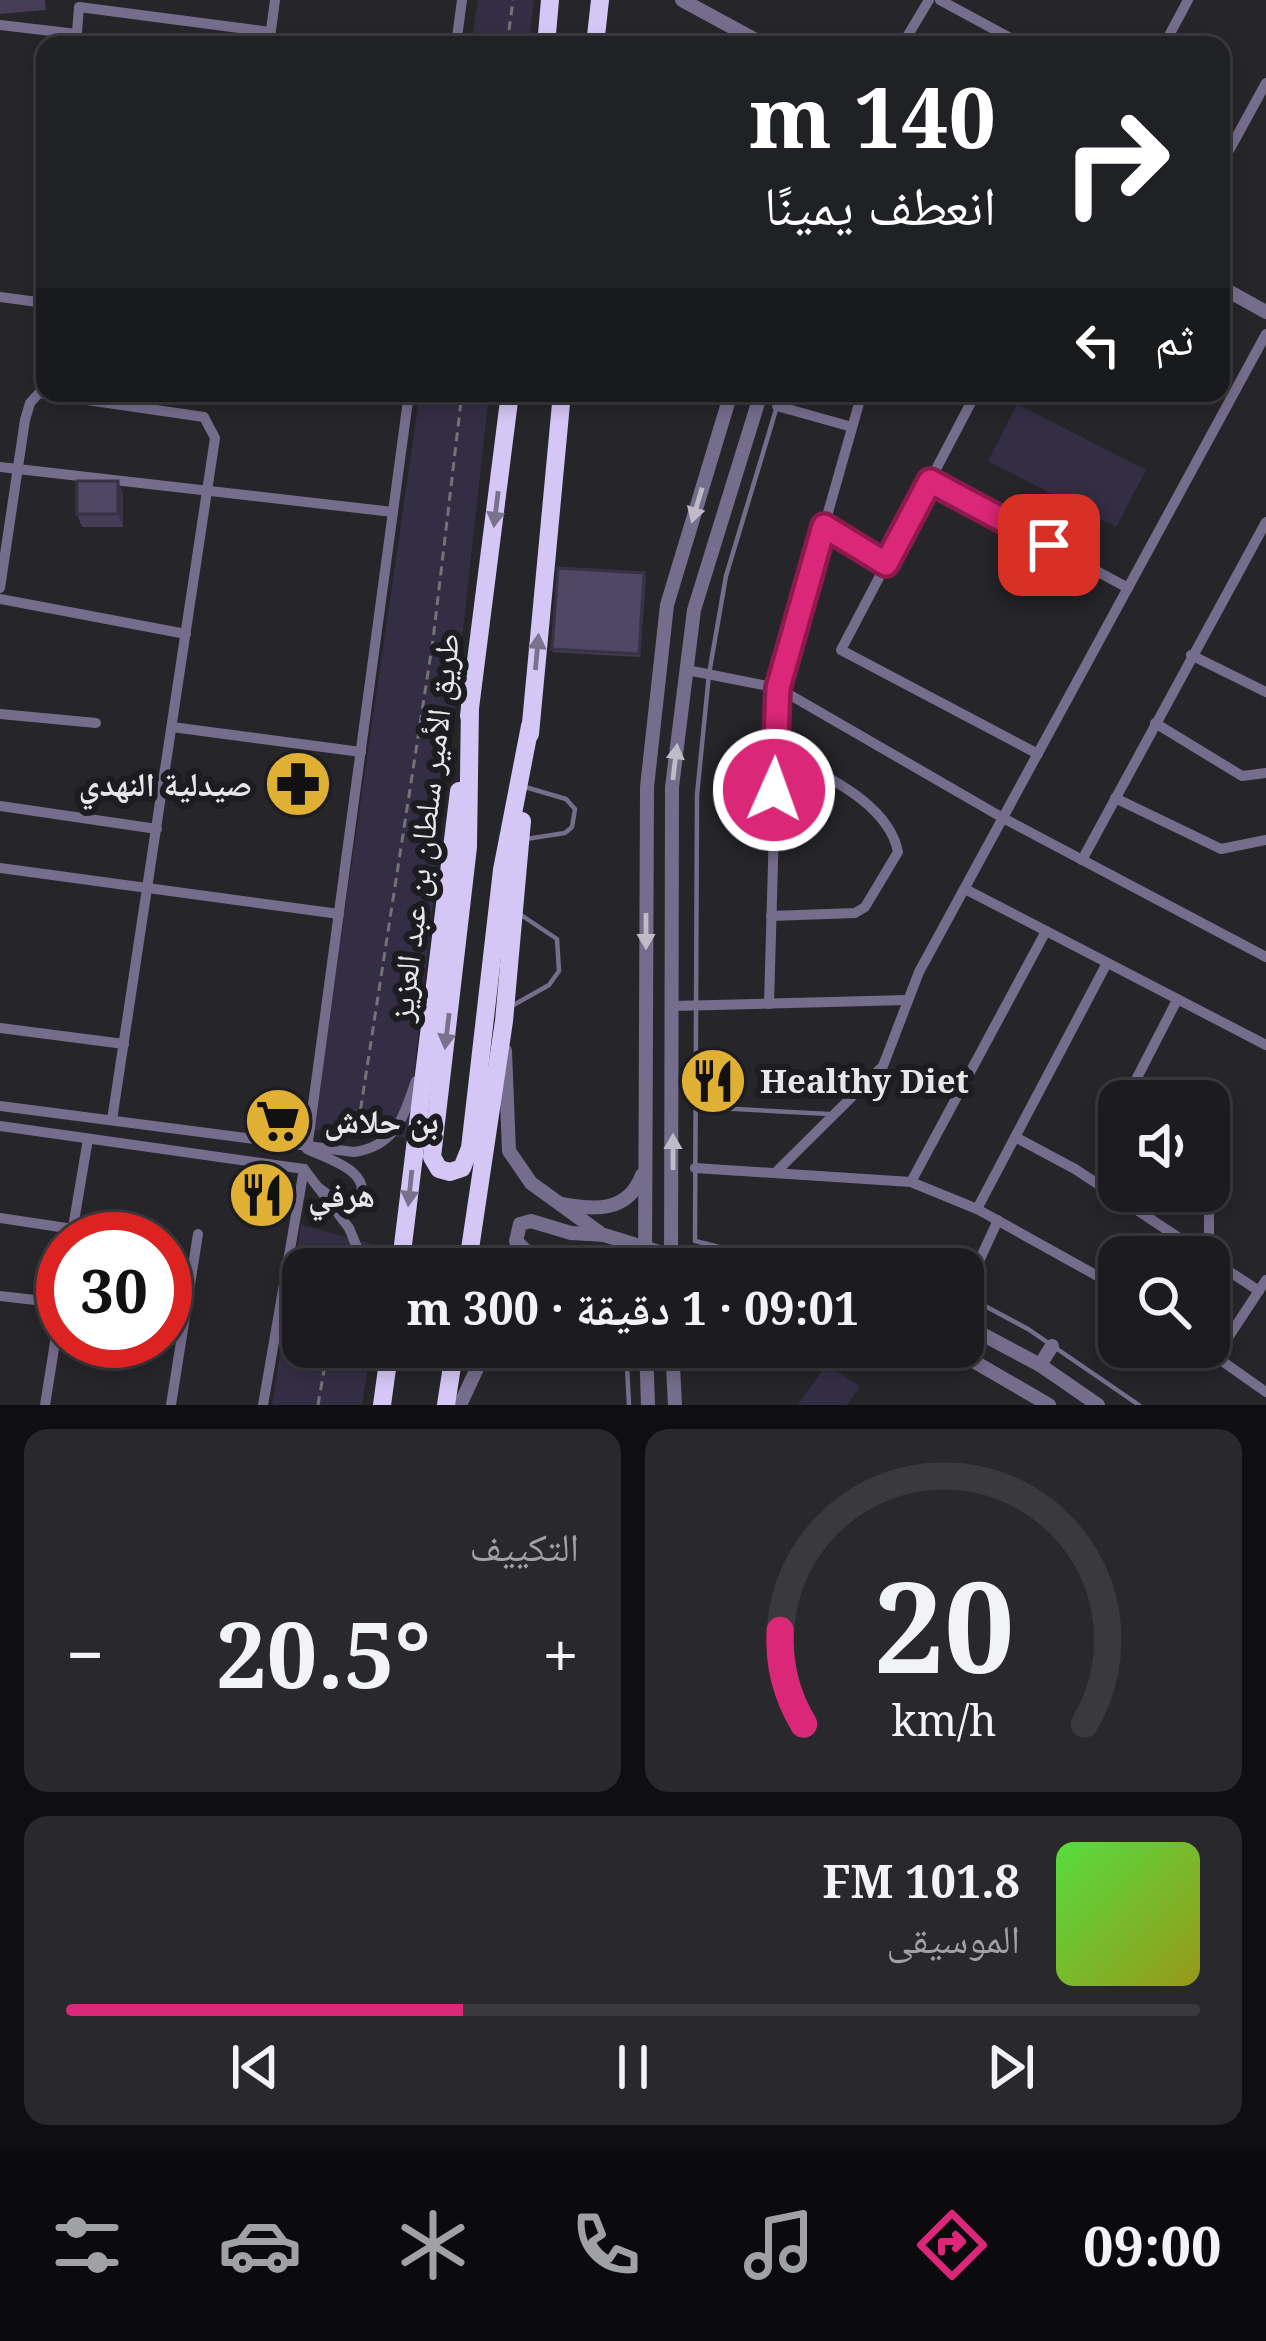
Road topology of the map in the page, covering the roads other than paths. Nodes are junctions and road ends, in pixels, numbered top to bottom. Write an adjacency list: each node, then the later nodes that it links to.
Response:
1 (274, 0): 13 (street)
2 (462, 0): 14 (street)
3 (550, 0): 15 (highway)
4 (600, 0): 16 (highway)
5 (682, 0): 17 (street)
6 (928, 0): 18 (street)
7 (940, 0): 19 (street)
8 (1185, 1): 20 (street)
9 (0, 25): 10 (street)
10 (60, 36)
11 (76, 36): 12 (street)
12 (251, 36)
13 (269, 36)
14 (457, 36)
15 (547, 36)
16 (596, 36)
17 (748, 36)
18 (907, 36)
19 (1006, 36)
20 (1168, 36)
21 (1266, 83): 22 (street)
22 (1230, 147)
23 (1230, 292): 26 (street)
24 (0, 297): 25 (street)
25 (36, 302)
26 (1266, 312)
27 (1266, 334): 29 (street)
28 (36, 396): 43 (street)
29 (1230, 400)
30 (101, 402): 45 (street)
31 (408, 402): 46 (street)
32 (509, 402): 59 (highway, طريق الأمير سلطان بن عبد العزيز, one-way to 59)
33 (561, 402): 63 (highway, one-way to 33)
34 (728, 402): 105 (street, one-way to 105)
35 (757, 402): 55 (street)
36 (778, 402): 56 (lane)
37 (787, 402): 41 (street)
38 (859, 402): 41 (street)
39 (971, 402): 44 (street)
40 (1229, 402): 51 (street)
41 (852, 427): 48 (street)
42 (0, 467): 43 (street)
43 (17, 469): 45 (street); 50 (street)
44 (930, 481): 49 (street); 51 (street)
45 (208, 491): 46 (street); 53 (street)
46 (393, 512): 66 (street)
47 (1266, 522): 54 (street)
48 (824, 526): 49 (street); 57 (street)
49 (886, 564): 67 (street)
50 (0, 588)
51 (1128, 588): 67 (street)
52 (0, 599): 53 (street)
53 (186, 634): 64 (street)
54 (1191, 655): 58 (street); 62 (street)
55 (687, 670): 56 (street); 89 (street, one-way to 55)
56 (709, 674): 57 (street); 90 (lane)
57 (778, 688): 65 (street); 72 (street)
58 (1266, 692)
59 (470, 705): 63 (highway, one-way to 63); 95 (highway, طريق الأمير سلطان بن عبد العزيز)
60 (0, 714): 61 (street)
61 (96, 723)
62 (1155, 723): 68 (street); 70 (street)
63 (530, 726): 69 (highway)
64 (172, 728): 66 (street); 73 (street)
65 (775, 748): 82 (street); 82 (street)
66 (361, 752): 81 (street)
67 (1038, 754): 72 (street)
68 (1266, 773)
69 (525, 787): 74 (highway); 74 (lane)
70 (1115, 798): 75 (street); 76 (street)
71 (0, 806): 73 (street)
72 (1003, 818): 76 (street); 79 (street)
73 (157, 829): 78 (street)
74 (520, 840): 80 (highway)
75 (1266, 840)
76 (1082, 860): 84 (street)
77 (0, 868): 78 (street)
78 (148, 887): 81 (street); 93 (street)
79 (964, 889): 83 (street); 86 (street)
80 (514, 910): 91 (highway); 91 (lane)
81 (339, 914): 104 (street)
82 (771, 916): 88 (street)
83 (1046, 931): 85 (street); 109 (street)
84 (1266, 957)
85 (1107, 963): 87 (street); 102 (street)
86 (907, 1000): 88 (street); 99 (street)
87 (1178, 1000): 94 (street); 96 (street)
88 (769, 1004): 90 (street)
89 (674, 1006): 90 (street); 126 (street, one-way to 89)
90 (696, 1006): 98 (lane)
91 (505, 1015): 111 (street); 122 (highway)
92 (0, 1028): 93 (street)
93 (124, 1044): 100 (street)
94 (1266, 1045)
95 (424, 1062): 104 (street); 121 (highway, طريق الأمير سلطان بن عبد العزيز, one-way to 121)
96 (1136, 1080)
97 (0, 1106): 100 (street)
98 (695, 1107): 99 (lane); 106 (lane)
99 (835, 1114): 108 (street)
100 (112, 1120): 104 (street)
101 (0, 1126): 103 (street)
102 (1015, 1137): 112 (street); 119 (street)
103 (88, 1139): 107 (street); 113 (street)
104 (307, 1149): 110 (street)
105 (646, 1165): 111 (street); 125 (street)
106 (695, 1168): 108 (street); 127 (lane)
107 (304, 1169): 110 (street); 153 (street)
108 (778, 1170): 109 (street)
109 (911, 1181): 112 (street)
110 (319, 1188): 120 (street)
111 (558, 1204): 118 (street)
112 (977, 1209): 115 (street)
113 (76, 1212)
114 (0, 1218): 116 (street)
115 (998, 1220): 128 (street); 131 (street)
116 (36, 1226)
117 (198, 1234): 130 (street)
118 (604, 1235): 123 (street); 124 (street)
119 (1177, 1236)
120 (357, 1248)
121 (402, 1248)
122 (470, 1248)
123 (524, 1248)
124 (643, 1248)
125 (646, 1248)
126 (671, 1248)
127 (722, 1248)
128 (984, 1250)
129 (1230, 1268): 132 (street)
130 (192, 1270)
131 (1098, 1276)
132 (1263, 1286): 137 (street)
133 (0, 1296): 134 (street)
134 (36, 1297)
135 (984, 1307): 138 (lane)
136 (984, 1335): 139 (street)
137 (1230, 1335)
138 (1052, 1346): 139 (street); 162 (lane)
139 (1040, 1365): 161 (street)
140 (1230, 1366): 150 (street)
141 (984, 1367): 160 (street)
142 (51, 1368): 151 (street)
143 (176, 1368): 152 (street)
144 (386, 1368): 154 (highway)
145 (452, 1368): 155 (highway)
146 (477, 1368): 156 (street)
147 (627, 1368): 157 (lane)
148 (647, 1368): 158 (street)
149 (673, 1368): 159 (street)
150 (1266, 1392)
151 (45, 1405)
152 (170, 1405)
153 (263, 1405)
154 (382, 1405)
155 (446, 1405)
156 (460, 1405)
157 (629, 1405)
158 (648, 1405)
159 (675, 1405)
160 (1049, 1405)
161 (1098, 1405)
162 (1139, 1405)

